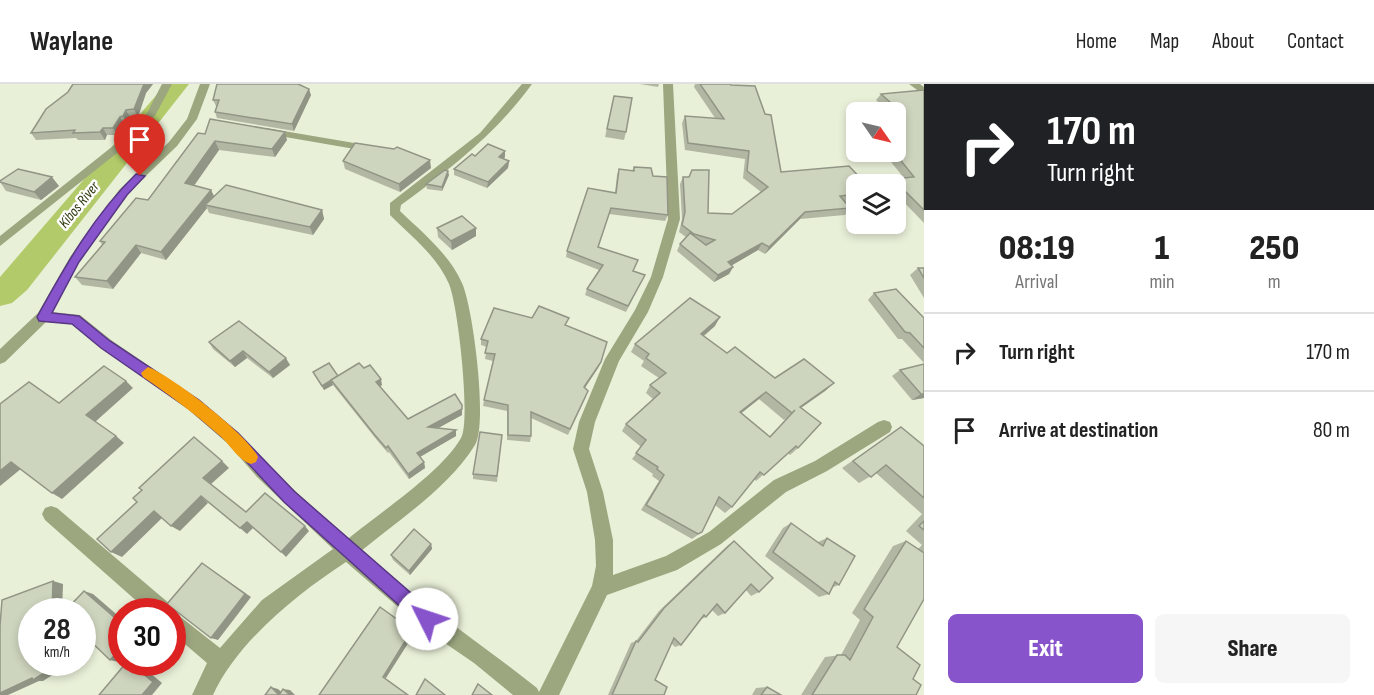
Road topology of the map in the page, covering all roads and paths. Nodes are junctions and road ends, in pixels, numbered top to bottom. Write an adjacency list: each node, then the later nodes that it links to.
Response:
1 (167, 84): 9 (street)
2 (205, 84): 10 (street)
3 (527, 84): 14 (street)
4 (668, 84): 15 (street)
5 (914, 84): 6 (street)
6 (924, 92)
7 (260, 130): 8 (street)
8 (373, 149)
9 (0, 242)
10 (43, 317): 11 (street); 14 (street)
11 (0, 358)
12 (884, 427): 15 (street)
13 (51, 514): 16 (street)
14 (348, 550): 18 (street); 20 (street)
15 (601, 588): 21 (street)
16 (148, 598)
17 (186, 632): 18 (street)
18 (221, 662): 19 (street)
19 (202, 695)
20 (530, 695)
21 (549, 695)

